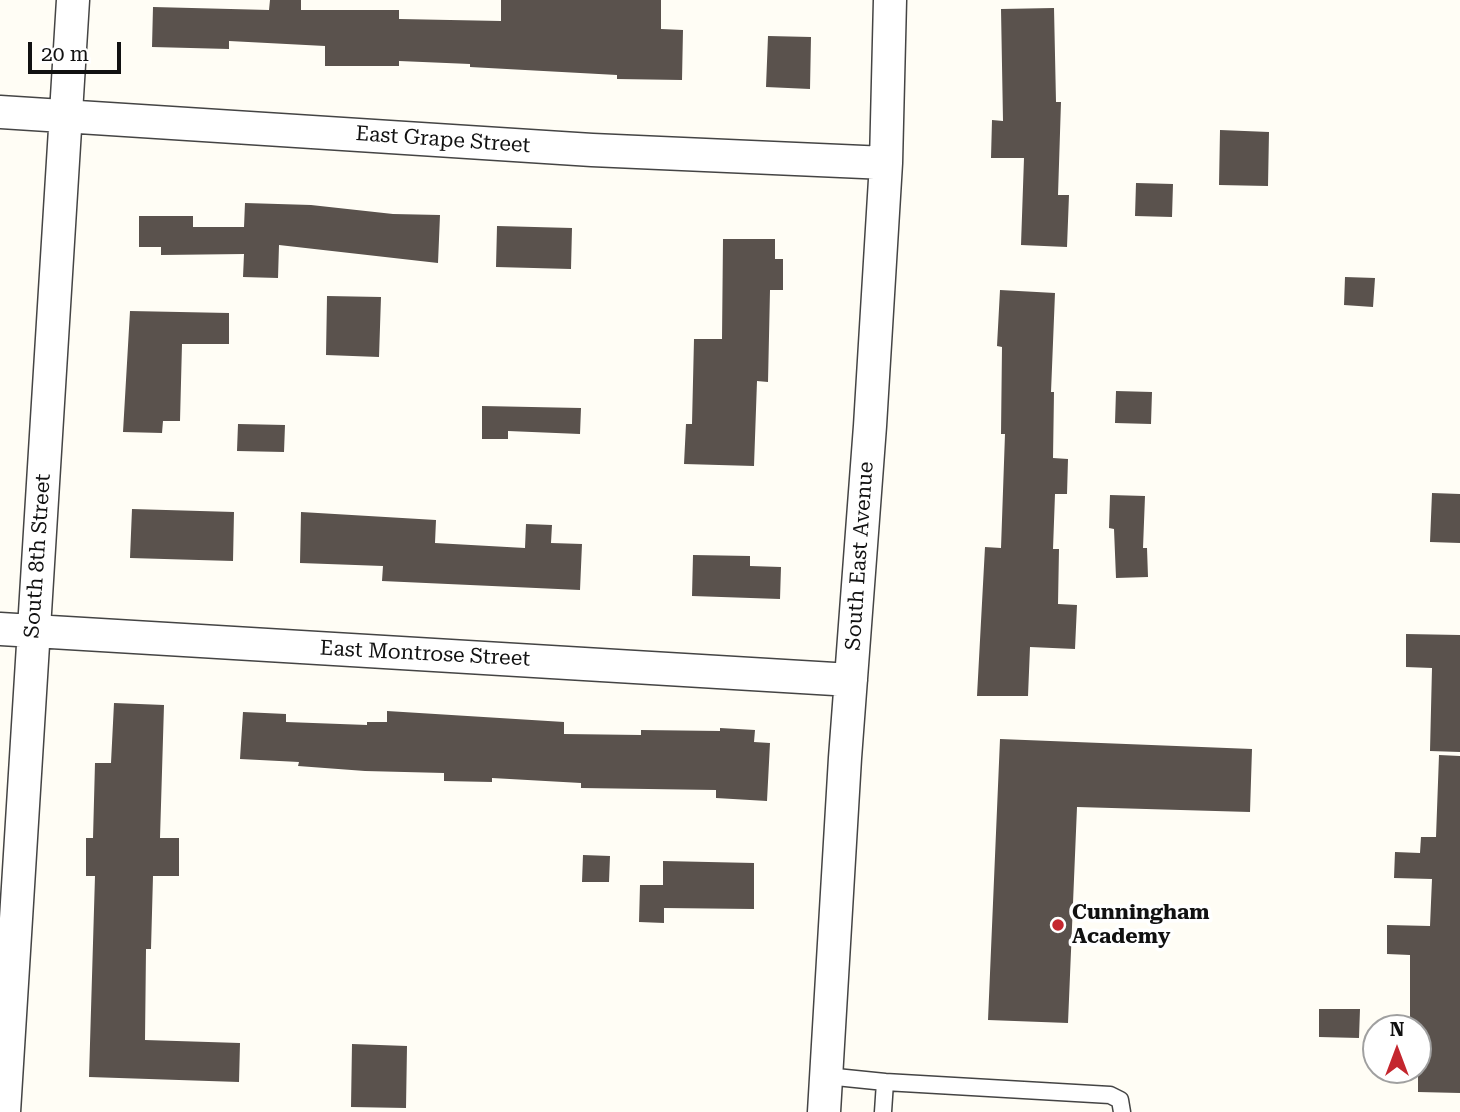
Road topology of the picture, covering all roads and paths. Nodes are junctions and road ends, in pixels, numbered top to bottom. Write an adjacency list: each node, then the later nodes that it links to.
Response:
1 (74, 0): 4 (street, South 8th Street)
2 (890, 0): 5 (street, South East Avenue)
3 (0, 112): 4 (street, East Grape Street)
4 (67, 117): 5 (street, East Grape Street); 7 (street, South 8th Street)
5 (886, 163): 8 (street, South East Avenue)
6 (0, 629): 7 (street, East Montrose Street)
7 (33, 631): 8 (street, East Montrose Street); 11 (street, South 8th Street)
8 (851, 680): 9 (street, South East Avenue)
9 (826, 1076): 10 (lane); 12 (street, South East Avenue)
10 (885, 1082): 13 (lane); 14 (lane)
11 (4, 1112)
12 (824, 1112)
13 (883, 1112)
14 (1122, 1112)

